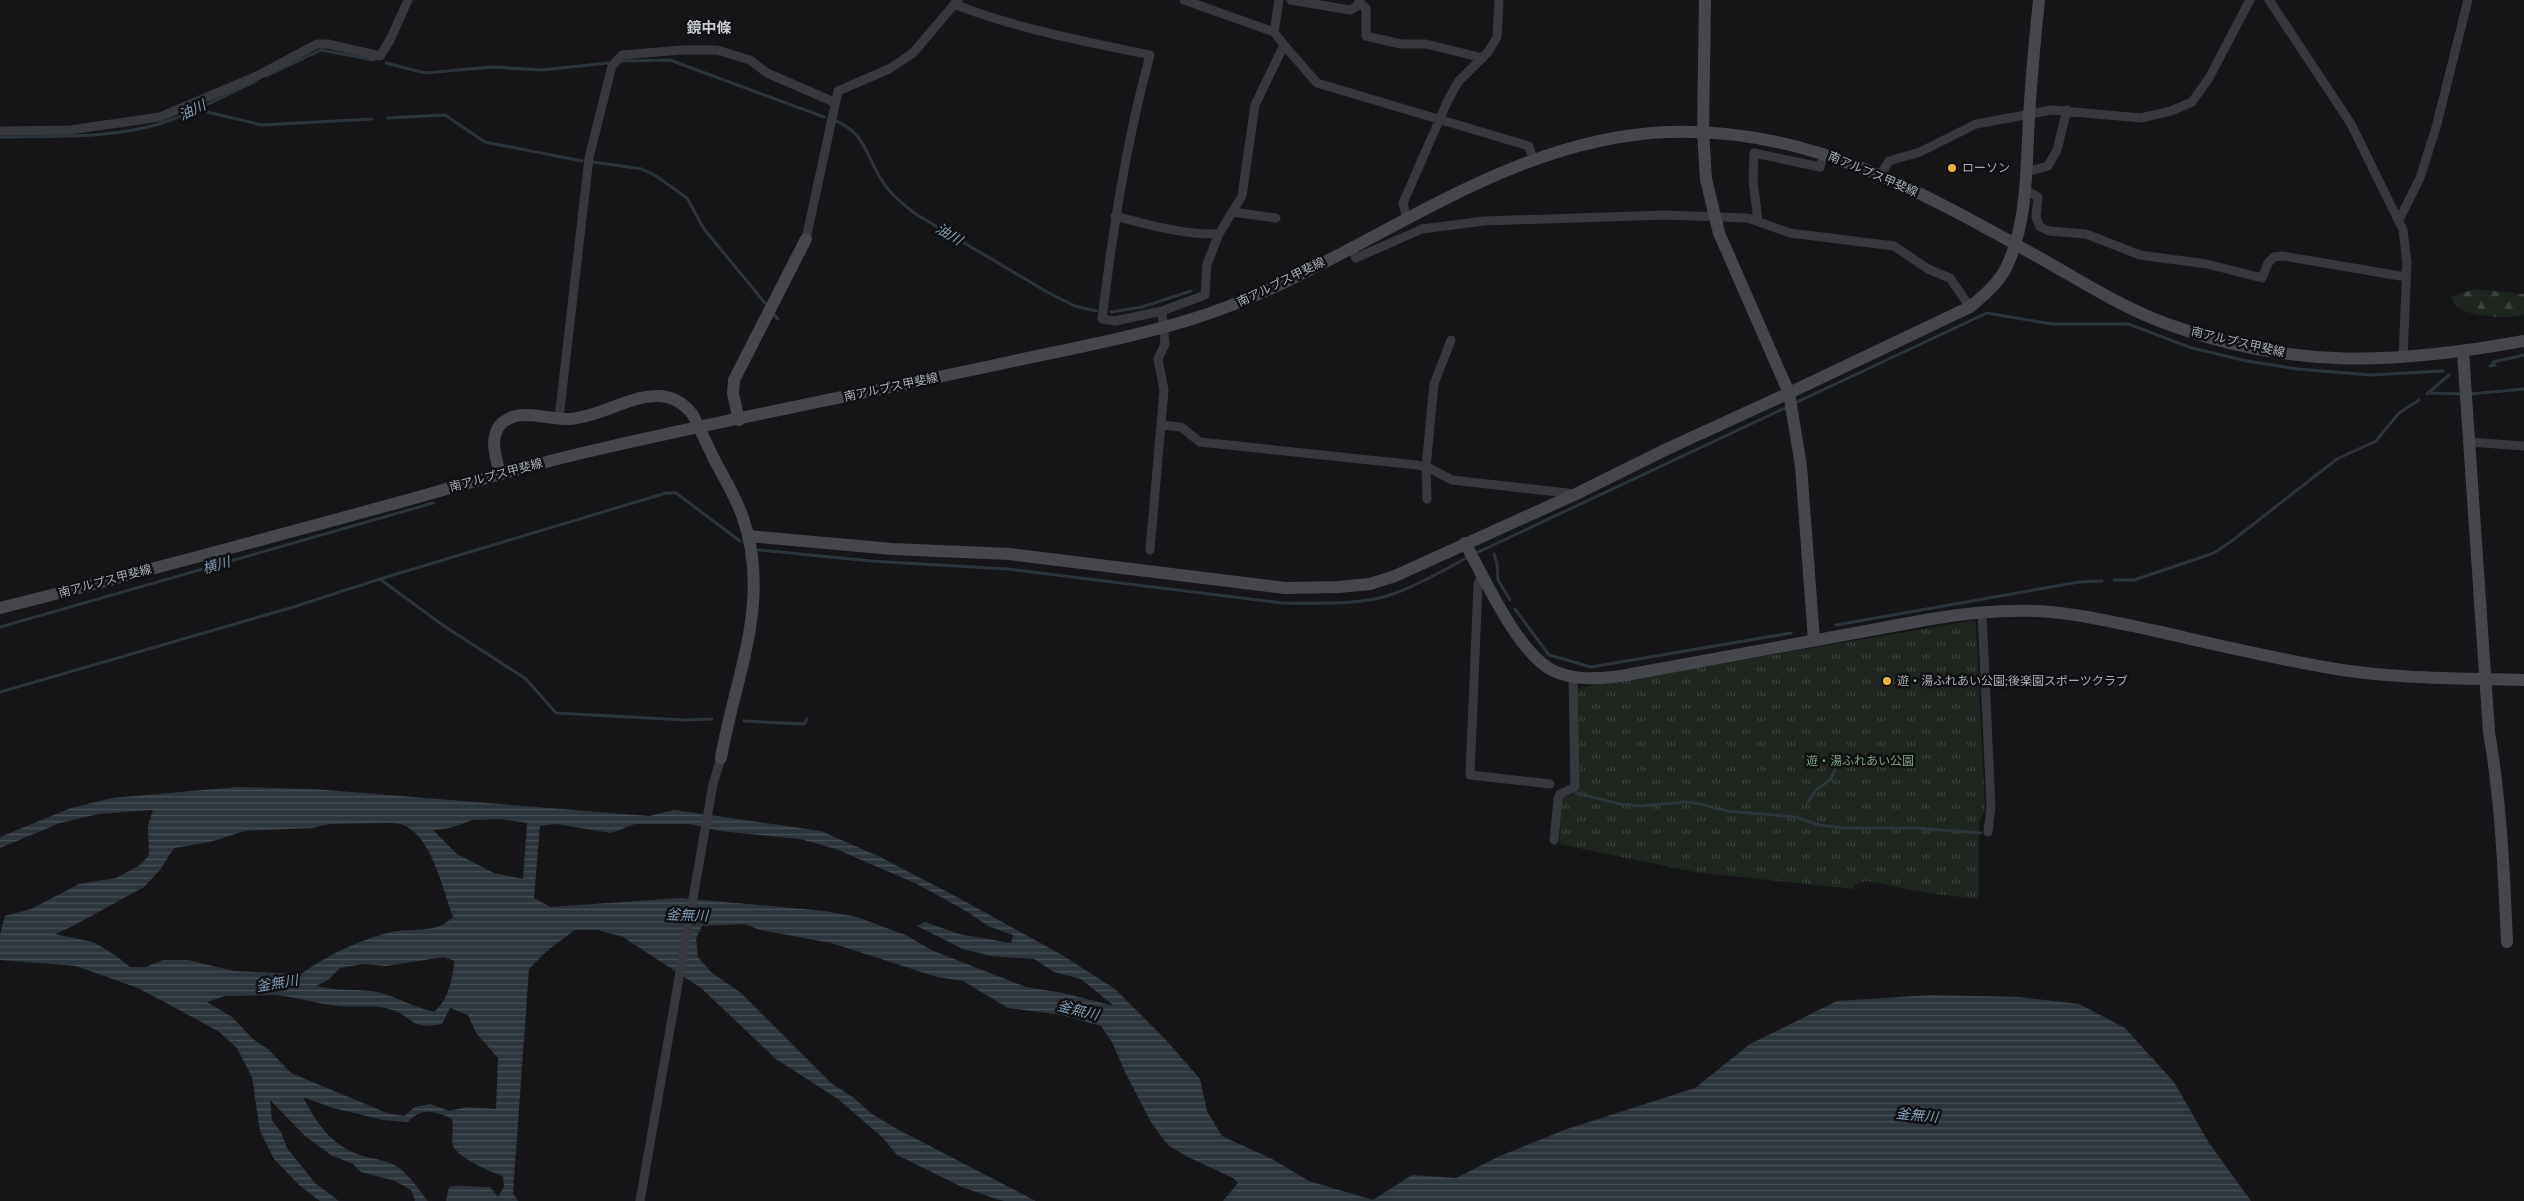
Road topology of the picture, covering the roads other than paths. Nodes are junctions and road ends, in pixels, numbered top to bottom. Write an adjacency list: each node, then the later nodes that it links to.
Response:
1 (408, 0): 20 (street)
2 (1184, 0): 13 (street)
3 (1279, 0): 13 (street)
4 (1291, 0): 11 (street)
5 (1499, 0): 15 (street)
6 (1705, 0): 21 (street)
7 (2038, 0): 18 (street)
8 (2250, 0): 17 (street)
9 (2268, 0): 32 (street)
10 (2468, 0): 32 (street)
11 (1360, 1): 15 (street)
12 (956, 2): 16 (street); 28 (street)
13 (1274, 32): 14 (street)
14 (1284, 45): 19 (street); 27 (street)
15 (1483, 58): 19 (street)
16 (834, 102): 35 (street); 47 (street)
17 (2067, 110): 18 (street); 24 (street)
18 (2029, 116): 24 (street); 25 (street)
19 (1439, 118): 23 (street); 31 (street)
20 (0, 131)
21 (1703, 132): 22 (street, 南アルプス甲斐線); 23 (street, 南アルプス甲斐線); 29 (street)
22 (1824, 153): 25 (street, 南アルプス甲斐線); 33 (street)
23 (1533, 160): 31 (street, 南アルプス甲斐線)
24 (2026, 172): 26 (street)
25 (1880, 175): 36 (street, 南アルプス甲斐線)
26 (2024, 189): 36 (street); 38 (street)
27 (1232, 212): 30 (street); 34 (street)
28 (1115, 216): 34 (street); 40 (street)
29 (1714, 216): 33 (street); 37 (street); 46 (street)
30 (1276, 218)
31 (1407, 219): 37 (street, 南アルプス甲斐線)
32 (2398, 220): 38 (street)
33 (1758, 221): 39 (street)
34 (1219, 234): 40 (street)
35 (806, 239): 48 (street)
36 (2016, 245): 39 (street); 45 (street, 南アルプス甲斐線)
37 (1351, 247): 41 (street, 南アルプス甲斐線)
38 (2406, 277): 45 (street)
39 (1970, 307): 46 (street)
40 (1162, 311): 41 (street)
41 (1163, 328): 48 (street, 南アルプス甲斐線); 49 (street)
42 (1451, 340): 52 (street)
43 (2524, 340): 44 (street, 南アルプス甲斐線)
44 (2463, 352): 45 (street, 南アルプス甲斐線); 50 (street)
45 (2403, 358)
46 (1789, 393): 54 (street); 62 (street)
47 (559, 418): 53 (street); 56 (street, bridge)
48 (739, 420): 53 (street, 南アルプス甲斐線)
49 (1162, 425): 52 (street); 58 (street)
50 (2470, 442): 51 (street); 64 (street)
51 (2524, 446)
52 (1426, 467): 54 (street); 55 (street)
53 (500, 474): 60 (street, 南アルプス甲斐線)
54 (1576, 494): 57 (street)
55 (1427, 499)
56 (748, 536): 57 (street); 66 (street)
57 (1465, 543): 59 (street)
58 (1150, 550)
59 (1482, 574): 63 (street); 67 (street)
60 (0, 608)
61 (1982, 612): 62 (street); 64 (street); 68 (street)
62 (1814, 640): 63 (street)
63 (1572, 677): 69 (street)
64 (2486, 678): 65 (street); 70 (street)
65 (2524, 680)
66 (721, 758): 71 (street)
67 (1550, 784)
68 (1988, 832)
69 (1554, 840)
70 (2507, 942)
71 (640, 1201)

